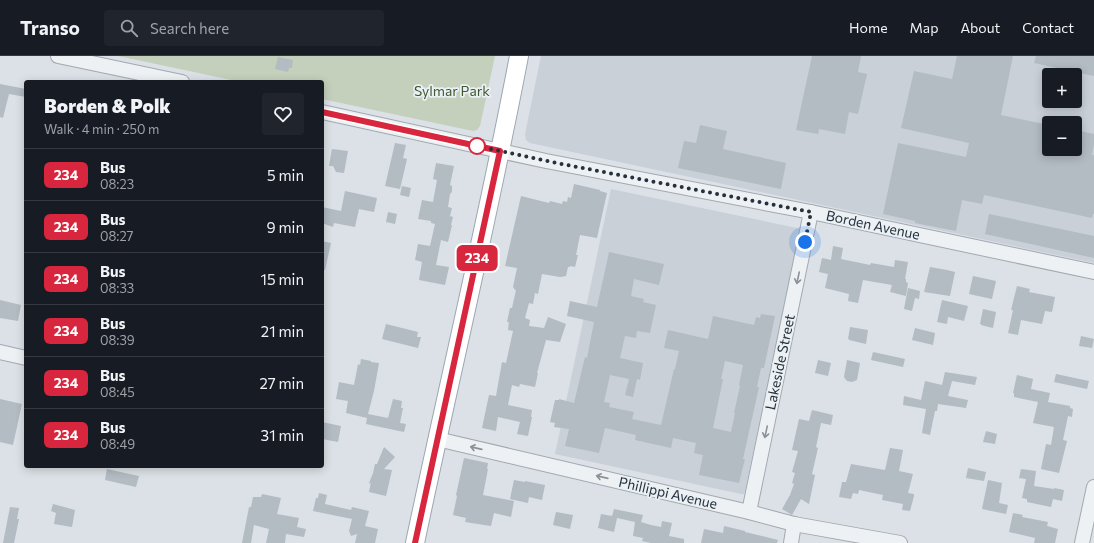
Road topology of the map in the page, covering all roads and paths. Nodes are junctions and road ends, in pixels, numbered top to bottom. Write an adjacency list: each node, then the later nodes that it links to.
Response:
1 (58, 56): 3 (street)
2 (519, 56): 5 (main road)
3 (172, 80)
4 (324, 112): 5 (street, Borden Avenue)
5 (500, 151): 6 (street, Borden Avenue); 10 (main road)
6 (811, 212): 7 (street, Borden Avenue); 12 (street, Lakeside Street, one-way to 12)
7 (1094, 272)
8 (0, 352): 9 (street)
9 (24, 358)
10 (437, 439): 12 (street, Phillippi Avenue, one-way to 10); 14 (main road)
11 (1094, 488): 17 (street)
12 (749, 512): 13 (street, Phillippi Avenue)
13 (794, 524): 15 (street); 16 (street, Phillippi Avenue)
14 (415, 543)
15 (791, 543)
16 (900, 543)
17 (1082, 543)

